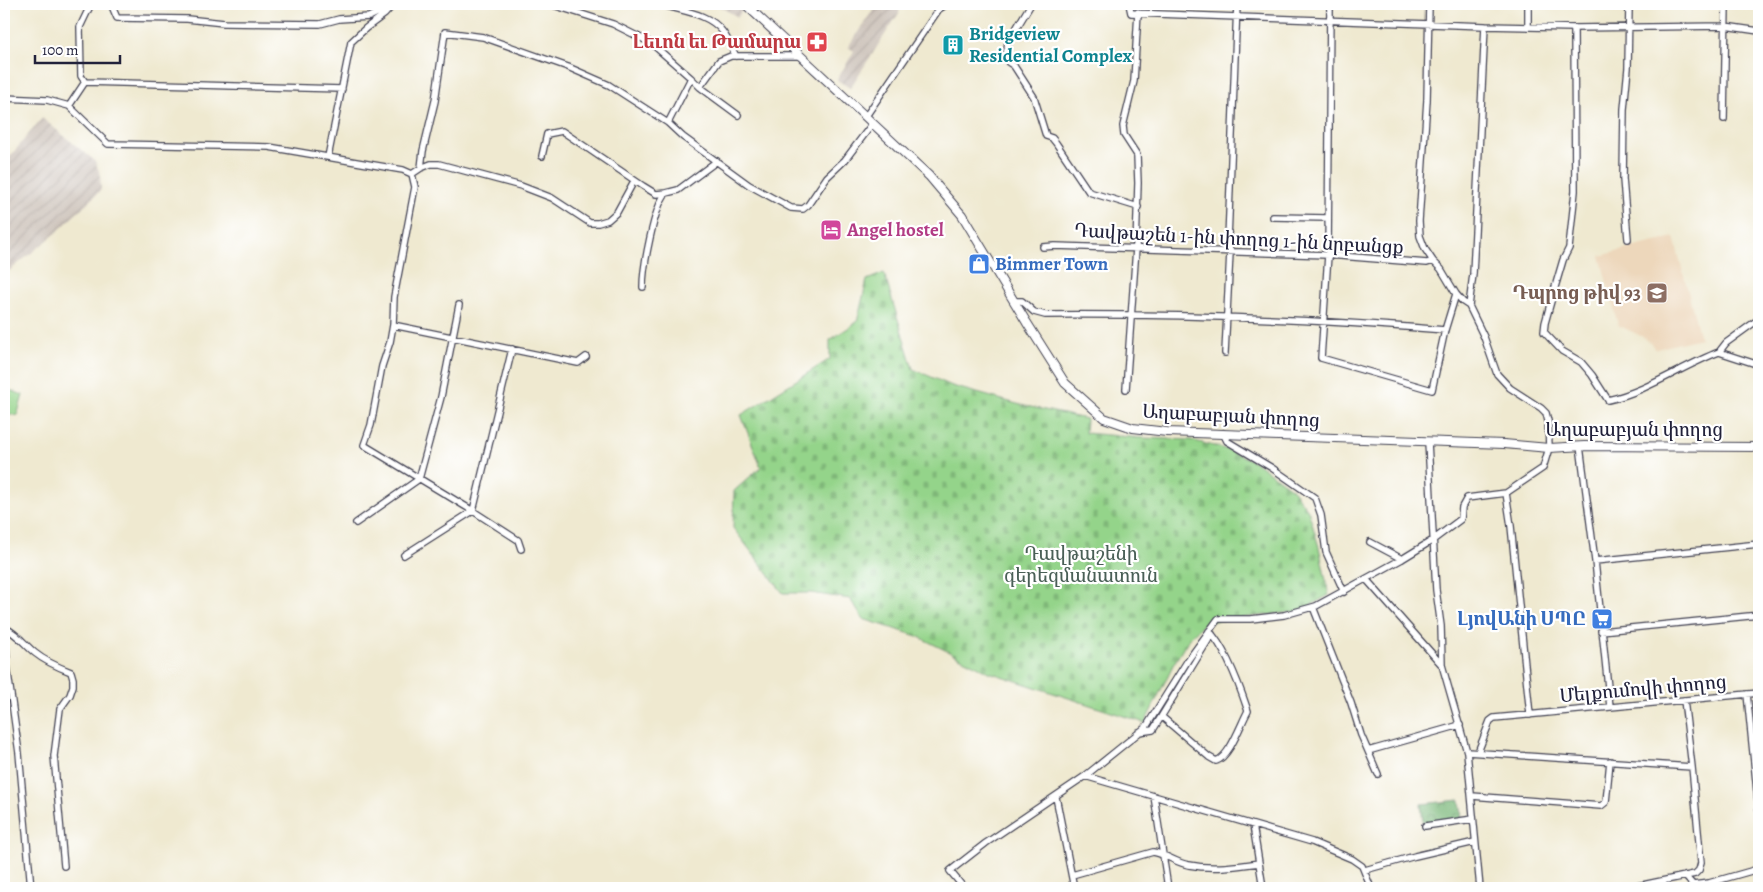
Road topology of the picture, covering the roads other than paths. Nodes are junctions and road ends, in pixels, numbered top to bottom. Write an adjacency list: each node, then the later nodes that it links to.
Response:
1 (91, 4): 29 (street)
2 (111, 4): 15 (street)
3 (550, 4): 28 (street)
4 (660, 4): 26 (street)
5 (744, 4): 27 (street, Աղաբաբյան փողոց)
6 (947, 4): 35 (street)
7 (1031, 4): 46 (street)
8 (1129, 4): 16 (street)
9 (1237, 4): 17 (street)
10 (1330, 4): 18 (street)
11 (1429, 4): 19 (street)
12 (1528, 4): 22 (street)
13 (1629, 4): 23 (street)
14 (1726, 4): 21 (street)
15 (392, 5): 31 (street)
16 (1138, 12): 17 (street); 46 (street)
17 (1236, 17): 18 (street); 52 (street)
18 (1330, 20): 19 (street); 48 (street)
19 (1428, 24): 20 (street); 54 (street)
20 (1485, 26): 22 (street); 59 (street)
21 (1725, 26): 23 (street); 25 (street); 36 (street)
22 (1528, 27): 24 (street)
23 (1628, 27): 24 (street); 49 (street)
24 (1574, 28): 68 (street)
25 (1759, 31)
26 (736, 56): 27 (street); 30 (street)
27 (800, 56): 35 (street, Աղաբաբյան փողոց)
28 (691, 78): 30 (street); 37 (street)
29 (85, 82): 31 (street); 33 (street)
30 (700, 86): 34 (street)
31 (342, 89): 40 (street)
32 (4, 98): 33 (street)
33 (68, 106): 40 (street)
34 (738, 115)
35 (866, 116): 38 (street, Աղաբաբյան փողոց)
36 (1724, 118)
37 (668, 123): 41 (street); 42 (street)
38 (873, 123): 41 (street); 57 (street, Աղաբաբյան փողոց)
39 (542, 156): 44 (street)
40 (328, 157): 43 (street)
41 (717, 161): 45 (street)
42 (421, 168): 43 (street); 44 (street)
43 (412, 174): 64 (street)
44 (634, 181): 45 (street)
45 (666, 193): 55 (street)
46 (1138, 207): 51 (street)
47 (1273, 217): 48 (street)
48 (1328, 218): 53 (street)
49 (1628, 239)
50 (1043, 248): 51 (street, Դավթաշեն 1-ին փողոց 1-ին նրբանցք)
51 (1136, 248): 52 (street, Դավթաշեն 1-ին փողոց 1-ին նրբանցք); 60 (street)
52 (1230, 252): 53 (street, Դավթաշեն 1-ին փողոց 1-ին նրբանցք); 61 (street)
53 (1328, 255): 54 (street, Դավթաշեն 1-ին փողոց 1-ին նրբանցք); 63 (street)
54 (1433, 261): 56 (street)
55 (643, 288)
56 (1456, 294): 59 (street); 65 (street)
57 (1014, 301): 60 (street); 73 (street, Աղաբաբյան փողոց)
58 (459, 305): 66 (street)
59 (1470, 306): 77 (street)
60 (1132, 314): 61 (street); 72 (street)
61 (1227, 318): 63 (street); 69 (street)
62 (1759, 319): 68 (street)
63 (1324, 321): 65 (street); 65 (street)
64 (393, 326): 66 (street); 78 (street)
65 (1445, 330)
66 (452, 337): 67 (street); 78 (street)
67 (512, 350): 70 (street); 80 (street)
68 (1719, 352): 71 (street)
69 (1225, 353)
70 (586, 358)
71 (1759, 365)
72 (1126, 389)
73 (1223, 433): 74 (street, Աղաբաբյան փողոց); 90 (street)
74 (1428, 442): 77 (street, Աղաբաբյան փողոց); 82 (street)
75 (1580, 446): 76 (street, Աղաբաբյան փողոց); 77 (street, Աղաբաբյան փողոց); 88 (street)
76 (1759, 447)
77 (1549, 448): 79 (street)
78 (419, 479): 80 (street); 81 (street)
79 (1506, 493): 82 (street); 101 (street)
80 (474, 511): 85 (street); 86 (street)
81 (356, 524)
82 (1433, 540): 87 (street); 96 (street)
83 (1370, 542): 87 (street)
84 (1759, 544): 88 (street)
85 (521, 549)
86 (404, 555)
87 (1402, 559): 89 (street)
88 (1595, 561): 94 (street)
89 (1366, 579): 90 (street); 96 (street)
90 (1344, 592): 91 (street)
91 (1313, 607): 95 (street); 105 (street)
92 (1759, 615): 94 (street)
93 (4, 627): 122 (street); 127 (street)
94 (1601, 631): 100 (street)
95 (1211, 633): 102 (street); 102 (street); 104 (street)
96 (1442, 665): 103 (street)
97 (1759, 693): 98 (street, Մելքումովի փողոց)
98 (1747, 694): 99 (street, Մելքումովի փողոց); 115 (street)
99 (1684, 700): 100 (street, Մելքումովի փողոց); 109 (street)
100 (1610, 707): 101 (street, Մելքումովի փողոց)
101 (1530, 715): 107 (street, Մելքումովի փողոց)
102 (1162, 717): 104 (street)
103 (1460, 726): 105 (street); 106 (street)
104 (1139, 732): 111 (street)
105 (1368, 750): 110 (street)
106 (1467, 752): 107 (street); 113 (street)
107 (1478, 752): 108 (street)
108 (1610, 761): 109 (street); 113 (street)
109 (1692, 767): 126 (street)
110 (1378, 774)
111 (1085, 776): 112 (street); 114 (street)
112 (1154, 796): 117 (street); 120 (street)
113 (1472, 796): 116 (street)
114 (1056, 797): 125 (street); 128 (street)
115 (1759, 811)
116 (1473, 819): 118 (street); 119 (street)
117 (1253, 825): 121 (street); 124 (street)
118 (1425, 826)
119 (1475, 842): 124 (street); 134 (street)
120 (1163, 854): 121 (street); 125 (street); 130 (street)
121 (1259, 863): 131 (street)
122 (64, 866)
123 (1759, 868): 126 (street)
124 (1365, 870): 133 (street)
125 (1072, 875): 129 (street)
126 (1685, 876): 135 (street)
127 (31, 888)
128 (964, 888)
129 (1074, 888)
130 (1168, 888)
131 (1263, 888)
132 (1363, 888): 133 (street)
133 (1371, 888)
134 (1480, 888)
135 (1628, 888)

